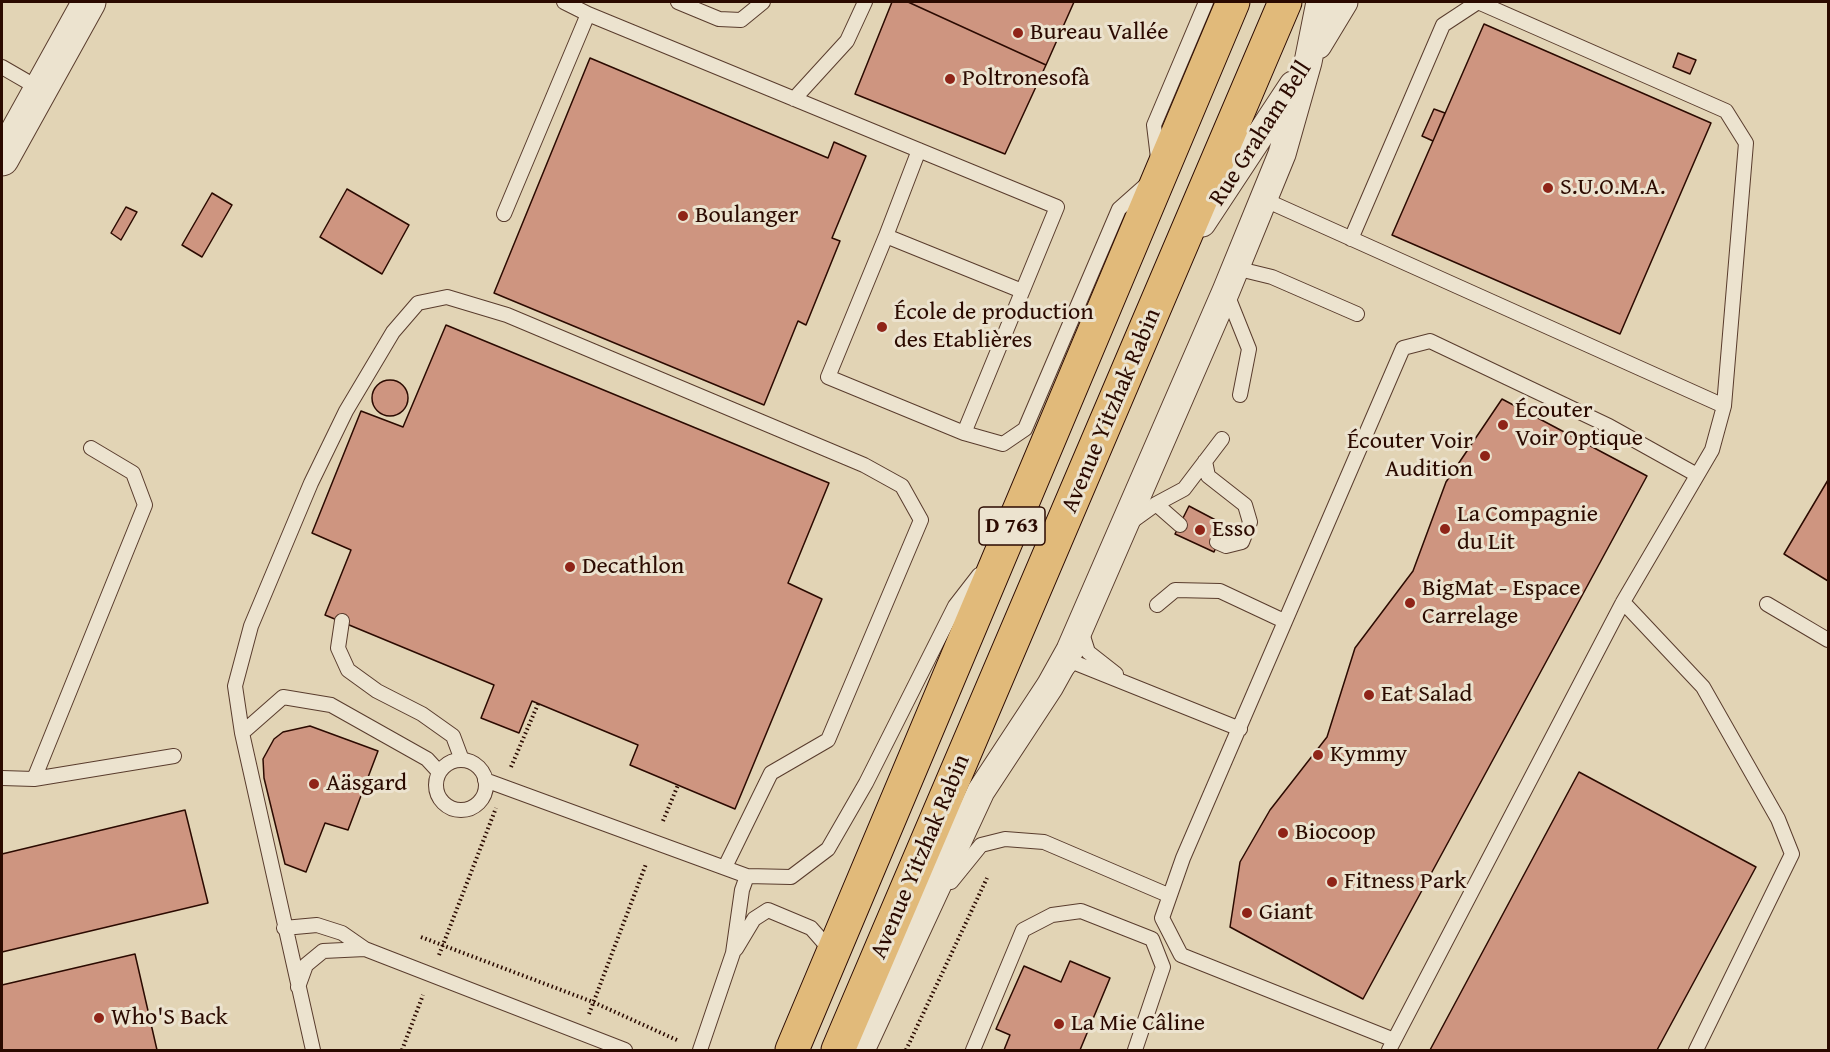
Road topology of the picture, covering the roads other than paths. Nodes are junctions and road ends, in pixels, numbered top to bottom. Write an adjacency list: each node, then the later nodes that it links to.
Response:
1 (89, 2): 15 (street)
2 (564, 2): 12 (lane)
3 (678, 2): 4 (lane)
4 (763, 2)
5 (865, 2): 16 (lane)
6 (1206, 2): 19 (lane)
7 (1233, 2): 19 (main road, Avenue Yitzhak Rabin / D 763)
8 (1285, 2): 24 (main road, Avenue Yitzhak Rabin / D 763)
9 (1320, 2): 13 (street)
10 (1344, 2): 13 (street, Rue Graham Bell)
11 (1478, 2): 23 (lane); 29 (lane)
12 (588, 14): 16 (lane); 21 (lane)
13 (1308, 62): 20 (street); 24 (street, Rue Graham Bell)
14 (2, 67): 15 (lane)
15 (40, 89): 18 (street)
16 (794, 99): 17 (lane)
17 (920, 150): 22 (lane); 26 (lane)
18 (2, 159)
19 (1160, 173): 30 (lane); 38 (main road, Avenue Yitzhak Rabin / D 763)
20 (1263, 199): 23 (lane); 25 (street)
21 (504, 214)
22 (886, 236): 26 (lane); 30 (lane)
23 (1351, 239): 29 (lane)
24 (1175, 264): 72 (main road, Avenue Yitzhak Rabin / D 763)
25 (1231, 279): 27 (lane); 28 (lane); 37 (street)
26 (1022, 291): 30 (lane)
27 (1357, 314)
28 (1240, 395)
29 (1724, 406): 34 (lane)
30 (963, 433)
31 (1222, 439): 33 (lane)
32 (91, 448): 55 (lane)
33 (1205, 461): 35 (lane); 39 (lane)
34 (1697, 475): 40 (lane); 45 (lane)
35 (1156, 504): 36 (lane); 37 (lane)
36 (1180, 525)
37 (1122, 528): 43 (street)
38 (1006, 540): 58 (lane); 65 (main road, Avenue Yitzhak Rabin / D 763)
39 (1217, 542)
40 (1623, 602): 67 (lane); 76 (lane)
41 (1767, 604): 46 (lane)
42 (1157, 605): 45 (lane)
43 (1087, 611): 47 (lane); 48 (street)
44 (342, 621): 52 (lane)
45 (1284, 621): 49 (lane)
46 (1828, 640)
47 (1125, 681): 48 (lane); 49 (lane)
48 (1050, 686): 73 (street)
49 (1240, 729): 59 (lane)
50 (242, 732): 53 (lane); 57 (lane); 61 (lane)
51 (174, 756): 55 (lane)
52 (462, 760): 53 (lane); 56 (lane)
53 (440, 772): 56 (lane)
54 (2, 778): 55 (lane)
55 (34, 779)
56 (485, 780): 57 (lane)
57 (725, 867): 58 (lane)
58 (747, 876): 64 (lane)
59 (1168, 895): 60 (lane); 73 (lane)
60 (1162, 918): 62 (lane); 67 (lane)
61 (284, 928): 63 (lane); 66 (lane)
62 (1152, 939): 74 (lane); 75 (lane)
63 (365, 949): 66 (lane); 69 (lane)
64 (734, 953): 65 (lane); 70 (lane)
65 (833, 953): 71 (main road, Avenue Yitzhak Rabin / D 763)
66 (298, 987): 68 (lane)
67 (1391, 1045)
68 (314, 1050)
69 (625, 1050)
70 (700, 1050)
71 (792, 1050)
72 (838, 1050)
73 (861, 1050)
74 (974, 1050)
75 (1135, 1050)
76 (1696, 1050)

